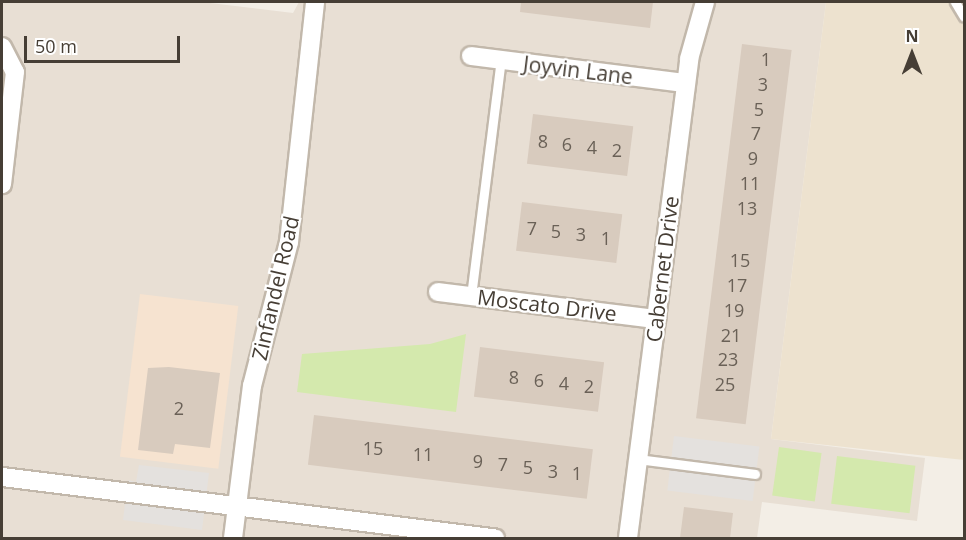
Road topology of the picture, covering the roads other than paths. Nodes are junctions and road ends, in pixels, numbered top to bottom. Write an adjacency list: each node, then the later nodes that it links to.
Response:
1 (315, 2): 16 (street, Zinfandel Road)
2 (705, 2): 8 (street, Cabernet Drive)
3 (955, 2): 4 (lane)
4 (964, 17)
5 (2, 47): 9 (street)
6 (471, 56): 7 (street, Joyvin Lane)
7 (501, 60): 8 (street, Joyvin Lane); 11 (lane)
8 (686, 83): 12 (street, Cabernet Drive)
9 (2, 184)
10 (438, 292): 11 (street, Moscato Drive)
11 (471, 296): 12 (street, Moscato Drive)
12 (656, 319): 13 (street, Cabernet Drive)
13 (638, 459): 14 (lane); 20 (street, Cabernet Drive)
14 (755, 474)
15 (2, 477): 16 (street)
16 (237, 506): 17 (street); 18 (street, Zinfandel Road)
17 (440, 535): 19 (street)
18 (233, 538)
19 (495, 538)
20 (628, 538)

